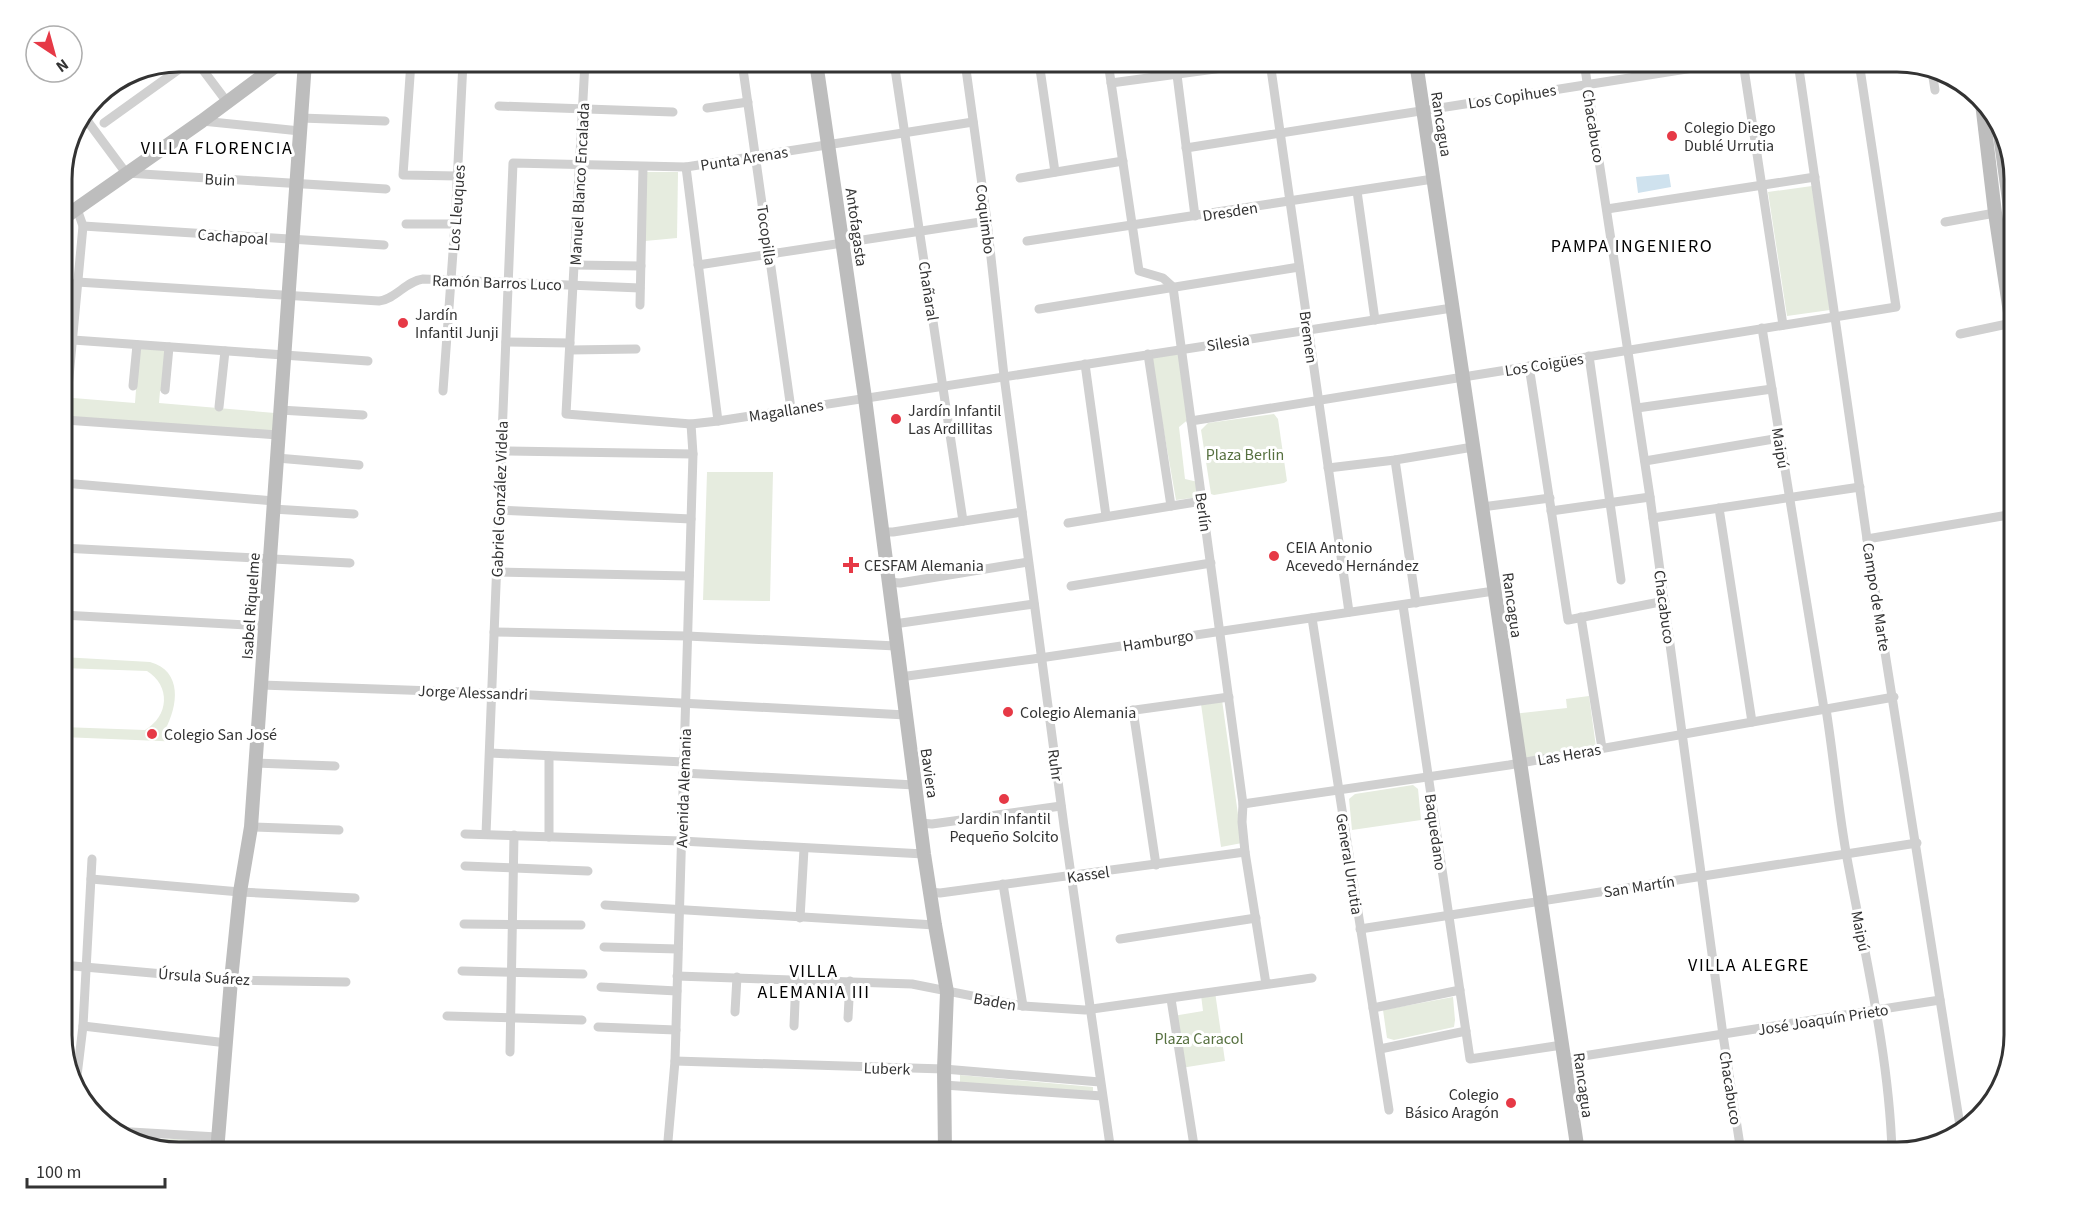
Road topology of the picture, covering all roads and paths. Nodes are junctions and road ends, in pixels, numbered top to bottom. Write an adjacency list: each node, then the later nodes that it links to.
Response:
1 (175, 72): 38 (street)
2 (204, 72): 27 (street)
3 (268, 72): 27 (street)
4 (304, 72): 40 (street, Isabel Riquelme)
5 (410, 72): 55 (street)
6 (463, 72): 55 (street, Los Lleuques)
7 (585, 72): 31 (street, Manuel Blanco Encalada)
8 (744, 72): 28 (street, Tocopilla)
9 (817, 72): 45 (street, Antofagasta)
10 (896, 72): 43 (street, Chañaral)
11 (966, 72): 39 (street, Coquimbo)
12 (1040, 72): 53 (street)
13 (1109, 72): 24 (street)
14 (1198, 72): 22 (street)
15 (1270, 72): 44 (street, Bremen)
16 (1417, 72): 32 (street, Rancagua)
17 (1585, 72): 25 (street, Chacabuco)
18 (1666, 72): 25 (street, Los Copihues)
19 (1745, 72): 60 (street)
20 (1799, 72): 56 (street, Campo de Marte)
21 (1861, 72): 97 (street, Los Coigües)
22 (1177, 75): 24 (street); 46 (street)
23 (1933, 79): 26 (street)
24 (1111, 83): 48 (street)
25 (1587, 84): 32 (street, Los Copihues); 65 (street, Chacabuco)
26 (1935, 90)
27 (227, 102): 35 (street)
28 (748, 102): 30 (street); 47 (street, Tocopilla)
29 (499, 106): 31 (street)
30 (707, 108)
31 (583, 109): 33 (street); 50 (street, Manuel Blanco Encalada)
32 (1423, 111): 44 (street, Los Copihues); 58 (street, Rancagua)
33 (673, 112)
34 (1984, 117): 41 (street)
35 (202, 121): 40 (street); 54 (street)
36 (385, 121): 40 (street)
37 (89, 122): 54 (street)
38 (104, 123)
39 (973, 123): 43 (street, Punta Arenas); 70 (street, Coquimbo)
40 (300, 124): 59 (street, Isabel Riquelme)
41 (1985, 127): 42 (street); 68 (street)
42 (1990, 127)
43 (905, 133): 45 (street, Punta Arenas); 76 (street, Chañaral)
44 (1280, 134): 46 (street, Los Copihues); 63 (street, Bremen)
45 (828, 145): 47 (street, Punta Arenas); 79 (street, Antofagasta)
46 (1186, 148): 69 (street)
47 (755, 156): 52 (street, Punta Arenas); 81 (street, Tocopilla)
48 (1123, 161): 53 (street); 73 (street)
49 (513, 163): 50 (street, Punta Arenas); 89 (street, Gabriel González Videla)
50 (579, 165): 51 (street, Punta Arenas); 82 (street, Manuel Blanco Encalada)
51 (643, 167): 52 (street, Punta Arenas); 84 (street)
52 (686, 167): 83 (street)
53 (1055, 172): 57 (street)
54 (126, 173): 59 (street, Buin); 64 (street)
55 (458, 176): 72 (street, Los Lleuques)
56 (1815, 177): 60 (street); 97 (street, Campo de Marte)
57 (1020, 178)
58 (1433, 179): 62 (street, Dresden); 95 (street, Rancagua)
59 (296, 183): 61 (street, Buin); 77 (street, Isabel Riquelme)
60 (1762, 185): 65 (street); 99 (street)
61 (386, 189)
62 (1357, 190): 63 (street, Dresden); 98 (street)
63 (1290, 202): 69 (street, Dresden); 85 (street, Bremen)
64 (77, 209): 67 (street); 75 (street)
65 (1606, 209): 112 (street, Chacabuco)
66 (2004, 211): 68 (street)
67 (72, 212)
68 (1995, 213): 71 (street); 86 (street)
69 (1195, 216): 73 (street, Dresden)
70 (987, 221): 76 (street); 120 (street, Coquimbo)
71 (1945, 222)
72 (455, 224): 74 (street); 87 (street, Los Lleuques)
73 (1132, 224): 78 (street, Dresden); 91 (street)
74 (406, 225)
75 (83, 226): 77 (street, Cachapoal); 88 (street)
76 (920, 232): 79 (street); 123 (street, Chañaral)
77 (292, 240): 80 (street, Cachapoal); 93 (street, Isabel Riquelme)
78 (1027, 241)
79 (842, 242): 81 (street); 127 (street, Antofagasta)
80 (384, 245)
81 (769, 254): 83 (street); 131 (street, Tocopilla)
82 (574, 265): 84 (street, Ramón Barros Luco); 90 (street, Manuel Blanco Encalada)
83 (698, 265): 136 (street)
84 (640, 266): 92 (street)
85 (1299, 267): 91 (street); 102 (street, Bremen)
86 (2004, 271)
87 (451, 280): 89 (street, Ramón Barros Luco); 93 (street, Ramón Barros Luco); 126 (street, Los Lleuques)
88 (77, 282): 93 (street, Ramón Barros Luco); 104 (street)
89 (508, 282): 90 (street, Ramón Barros Luco); 105 (street, Gabriel González Videla)
90 (573, 285): 92 (street, Ramón Barros Luco); 107 (street, Manuel Blanco Encalada)
91 (1173, 287): 96 (street); 110 (street, Berlín)
92 (640, 288): 94 (street)
93 (288, 296): 115 (street, Isabel Riquelme)
94 (640, 305)
95 (1452, 308): 98 (street, Silesia); 121 (street, Rancagua)
96 (1040, 309)
97 (1835, 316): 99 (street, Los Coigües); 150 (street, Campo de Marte)
98 (1375, 320): 102 (street, Silesia)
99 (1783, 325): 101 (street, Los Coigües)
100 (2004, 325): 103 (street)
101 (1762, 328): 112 (street, Los Coigües); 124 (street, Maipú)
102 (1309, 330): 110 (street, Silesia); 128 (street, Bremen)
103 (1960, 334)
104 (73, 340): 106 (street); 111 (street)
105 (506, 342): 107 (street); 142 (street, Gabriel González Videla)
106 (137, 345): 108 (street); 122 (street)
107 (570, 346): 109 (street); 133 (street, Manuel Blanco Encalada)
108 (169, 347): 113 (street); 125 (street)
109 (636, 349)
110 (1181, 349): 114 (street, Silesia); 137 (street, Berlín)
111 (72, 350)
112 (1628, 350): 116 (street, Los Coigües); 130 (street, Chacabuco)
113 (225, 351): 115 (street); 129 (street)
114 (1148, 354): 118 (street, Silesia); 157 (street, Berlín)
115 (284, 356): 117 (street); 132 (street, Isabel Riquelme)
116 (1589, 356): 119 (street, Los Coigües); 155 (street)
117 (368, 361)
118 (1085, 364): 120 (street, Silesia); 164 (street)
119 (1529, 366): 121 (street, Los Coigües); 152 (street)
120 (1004, 376): 123 (street, Magallanes); 162 (street, Ruhr)
121 (1462, 377): 128 (street, Los Coigües); 141 (street, Rancagua)
122 (133, 386)
123 (943, 386): 127 (street, Magallanes); 168 (street, Chañaral)
124 (1772, 389): 130 (street); 140 (street, Maipú)
125 (165, 390)
126 (443, 391)
127 (865, 398): 131 (street, Magallanes); 170 (street, Baviera)
128 (1318, 400): 137 (street, Los Coigües); 148 (street, Bremen)
129 (219, 407)
130 (1637, 408): 146 (street, Chacabuco)
131 (791, 409): 136 (street, Magallanes)
132 (280, 410): 134 (street); 139 (street, Isabel Riquelme)
133 (566, 414): 138 (street, Magallanes)
134 (363, 415)
135 (72, 420): 139 (street)
136 (718, 421): 138 (street, Magallanes)
137 (1191, 421): 154 (street, Berlín)
138 (691, 424): 143 (street, Avenida Alemania)
139 (278, 435): 144 (street, Isabel Riquelme)
140 (1780, 438): 146 (street); 153 (street, Maipú)
141 (1473, 447): 145 (street); 158 (street, Rancagua)
142 (501, 451): 143 (street); 160 (street, Gabriel González Videla)
143 (693, 454): 167 (street, Avenida Alemania)
144 (277, 458): 147 (street); 156 (street, Isabel Riquelme)
145 (1395, 460): 148 (street); 184 (street)
146 (1645, 461): 151 (street, Chacabuco)
147 (359, 465)
148 (1328, 468): 187 (street, Bremen)
149 (72, 484): 156 (street)
150 (1860, 487): 153 (street); 171 (street, Campo de Marte)
151 (1650, 497): 155 (street); 166 (street, Chacabuco)
152 (1550, 498): 158 (street); 161 (street)
153 (1789, 498): 159 (street); 204 (street, Maipú)
154 (1202, 501): 157 (street); 176 (street, Berlín)
155 (1610, 502): 161 (street); 179 (street)
156 (273, 505): 163 (street); 173 (street, Isabel Riquelme)
157 (1171, 506): 164 (street)
158 (1482, 507): 182 (street, Rancagua)
159 (1719, 508): 166 (street); 208 (street)
160 (499, 510): 167 (street); 177 (street, Gabriel González Videla)
161 (1551, 511): 189 (street)
162 (1022, 512): 168 (street); 174 (street, Ruhr)
163 (354, 514)
164 (1106, 516): 169 (street)
165 (2004, 516): 171 (street)
166 (1653, 518): 183 (street, Chacabuco)
167 (691, 519): 178 (street, Avenida Alemania)
168 (963, 521): 170 (street)
169 (1068, 523)
170 (881, 532): 180 (street, Baviera)
171 (1868, 538): 202 (street, Campo de Marte)
172 (72, 549): 173 (street)
173 (270, 560): 175 (street); 192 (street, Isabel Riquelme)
174 (1028, 562): 180 (street); 185 (street, Ruhr)
175 (351, 563)
176 (1211, 563): 181 (street); 193 (street, Berlín)
177 (496, 572): 178 (street); 194 (street, Gabriel González Videla)
178 (689, 576): 195 (street, Avenida Alemania)
179 (1621, 580)
180 (889, 582): 191 (street, Baviera)
181 (1071, 586)
182 (1494, 591): 184 (street, Hamburgo); 215 (street, Rancagua)
183 (1665, 601): 189 (street); 209 (street, Chacabuco)
184 (1416, 603): 186 (street, Hamburgo)
185 (1034, 604): 191 (street); 197 (street, Ruhr)
186 (1402, 604): 187 (street, Hamburgo); 218 (street, Baquedano)
187 (1349, 612): 190 (street, Hamburgo)
188 (72, 616): 192 (street)
189 (1581, 617): 210 (street)
190 (1312, 618): 193 (street, Hamburgo); 220 (street, General Urrutia)
191 (894, 624): 196 (street, Baviera)
192 (265, 626): 199 (street, Isabel Riquelme)
193 (1220, 631): 197 (street, Hamburgo); 201 (street, Berlín)
194 (494, 632): 195 (street); 200 (street, Gabriel González Videla)
195 (687, 636): 196 (street); 203 (street, Avenida Alemania)
196 (896, 646): 198 (street, Baviera)
197 (1041, 658): 198 (street, Hamburgo); 222 (street, Ruhr)
198 (900, 677): 206 (street, Baviera)
199 (261, 685): 200 (street, Jorge Alessandri); 214 (street, Isabel Riquelme)
200 (492, 693): 203 (street, Jorge Alessandri); 211 (street, Gabriel González Videla)
201 (1229, 697): 205 (street); 221 (street, Berlín)
202 (1894, 697): 204 (street, Las Heras); 231 (street, Campo de Marte)
203 (686, 703): 206 (street, Jorge Alessandri); 213 (street, Avenida Alemania)
204 (1825, 709): 208 (street, Las Heras); 235 (street, Maipú)
205 (1133, 710): 207 (street); 237 (street)
206 (906, 715): 219 (street, Baviera)
207 (1099, 715)
208 (1752, 722): 209 (street, Las Heras)
209 (1683, 734): 210 (street, Las Heras); 242 (street, Chacabuco)
210 (1602, 748): 215 (street, Las Heras)
211 (490, 753): 212 (street); 227 (street, Gabriel González Videla)
212 (549, 756): 213 (street); 229 (street)
213 (684, 762): 217 (street, Avenida Alemania)
214 (255, 763): 216 (street); 224 (street, Isabel Riquelme)
215 (1520, 763): 218 (street, Las Heras); 248 (street, Rancagua)
216 (334, 766)
217 (683, 773): 219 (street); 230 (street, Avenida Alemania)
218 (1428, 776): 220 (street, Las Heras); 251 (street, Baquedano)
219 (915, 785): 223 (street, Baviera)
220 (1339, 789): 221 (street, Las Heras); 258 (street, General Urrutia)
221 (1243, 804): 233 (street, Berlín)
222 (1061, 806): 223 (street); 241 (street, Ruhr)
223 (920, 824): 234 (street, Baviera)
224 (251, 826): 225 (street); 245 (street, Isabel Riquelme)
225 (339, 830)
226 (465, 834): 227 (street)
227 (486, 834): 228 (street)
228 (514, 835): 229 (street); 239 (street)
229 (549, 837): 230 (street)
230 (681, 841): 232 (street); 250 (street, Avenida Alemania)
231 (1917, 843): 235 (street, San Martín); 280 (street, Campo de Marte)
232 (804, 849): 234 (street); 252 (street)
233 (1245, 852): 237 (street, Kassel); 253 (street, Berlín)
234 (924, 854): 246 (street, Baviera)
235 (1847, 854): 242 (street, San Martín); 284 (street, Maipú)
236 (92, 859): 243 (street)
237 (1156, 865): 241 (street, Kassel)
238 (465, 866): 239 (street)
239 (513, 868): 240 (street); 255 (street)
240 (588, 871)
241 (1071, 877): 244 (street, Kassel); 283 (street, Ruhr)
242 (1701, 877): 248 (street, San Martín); 295 (street, Chacabuco)
243 (91, 879): 245 (street); 263 (street)
244 (1003, 884): 246 (street, Kassel); 281 (street)
245 (240, 892): 247 (street); 271 (street, Isabel Riquelme)
246 (930, 892): 257 (street, Baviera)
247 (355, 898)
248 (1540, 901): 251 (street, San Martín); 299 (street, Rancagua)
249 (605, 905): 250 (street)
250 (679, 910): 252 (street); 261 (street, Avenida Alemania)
251 (1449, 915): 258 (street, San Martín); 276 (street, Baquedano)
252 (800, 918): 257 (street)
253 (1256, 918): 259 (street); 274 (street, Berlín)
254 (464, 924): 255 (street)
255 (512, 925): 256 (street); 265 (street)
256 (581, 925)
257 (935, 925): 278 (street, Baviera)
258 (1360, 929): 282 (street, General Urrutia)
259 (1120, 939)
260 (604, 947): 261 (street)
261 (678, 949): 267 (street, Avenida Alemania)
262 (72, 966): 263 (street, Úrsula Suárez)
263 (86, 967): 271 (street, Úrsula Suárez); 290 (street)
264 (462, 972): 265 (street)
265 (511, 972): 266 (street); 287 (street)
266 (583, 974)
267 (677, 976): 268 (street, Baden); 277 (street, Avenida Alemania)
268 (737, 977): 270 (street, Baden); 285 (street)
269 (1312, 978): 274 (street, Baden)
270 (796, 979): 272 (street, Baden); 291 (street)
271 (231, 980): 273 (street, Úrsula Suárez); 296 (street, Isabel Riquelme)
272 (850, 981): 278 (street, Baden); 288 (street)
273 (346, 982)
274 (1266, 984): 279 (street, Baden)
275 (601, 987): 277 (street)
276 (1460, 990): 282 (street); 294 (street, Baquedano)
277 (677, 991): 293 (street, Avenida Alemania)
278 (947, 992): 281 (street, Baden); 303 (street, Baviera)
279 (1171, 999): 283 (street, Baden); 315 (street)
280 (1940, 1000): 284 (street, José Joaquín Prieto); 308 (street, Campo de Marte)
281 (1023, 1006): 283 (street, Baden)
282 (1373, 1008): 297 (street, General Urrutia)
283 (1090, 1010): 304 (street, Ruhr)
284 (1876, 1011): 295 (street, José Joaquín Prieto); 318 (street, Maipú)
285 (735, 1012)
286 (447, 1016): 287 (street)
287 (511, 1018): 289 (street); 298 (street)
288 (848, 1018)
289 (582, 1020)
290 (83, 1026): 296 (street); 302 (street)
291 (794, 1026)
292 (598, 1027): 293 (street)
293 (676, 1030): 301 (street, Avenida Alemania)
294 (1466, 1031): 297 (street); 300 (street, Baquedano)
295 (1723, 1035): 299 (street, José Joaquín Prieto); 317 (street, Chacabuco)
296 (227, 1043): 310 (street, Isabel Riquelme)
297 (1380, 1049): 307 (street, General Urrutia)
298 (510, 1052)
299 (1563, 1052): 300 (street, José Joaquín Prieto); 316 (street, Rancagua)
300 (1470, 1059)
301 (675, 1061): 303 (street, Luberk); 312 (street, Avenida Alemania)
302 (78, 1069)
303 (944, 1069): 304 (street, Luberk); 305 (street, Baviera)
304 (1100, 1082): 306 (street, Ruhr)
305 (944, 1085): 306 (street); 313 (street, Baviera)
306 (1102, 1096): 314 (street, Ruhr)
307 (1389, 1110)
308 (1959, 1122)
309 (134, 1132): 310 (street)
310 (217, 1137): 311 (street, Isabel Riquelme)
311 (217, 1142)
312 (668, 1142)
313 (945, 1142)
314 (1109, 1142)
315 (1193, 1142)
316 (1576, 1142)
317 (1739, 1142)
318 (1892, 1142)

